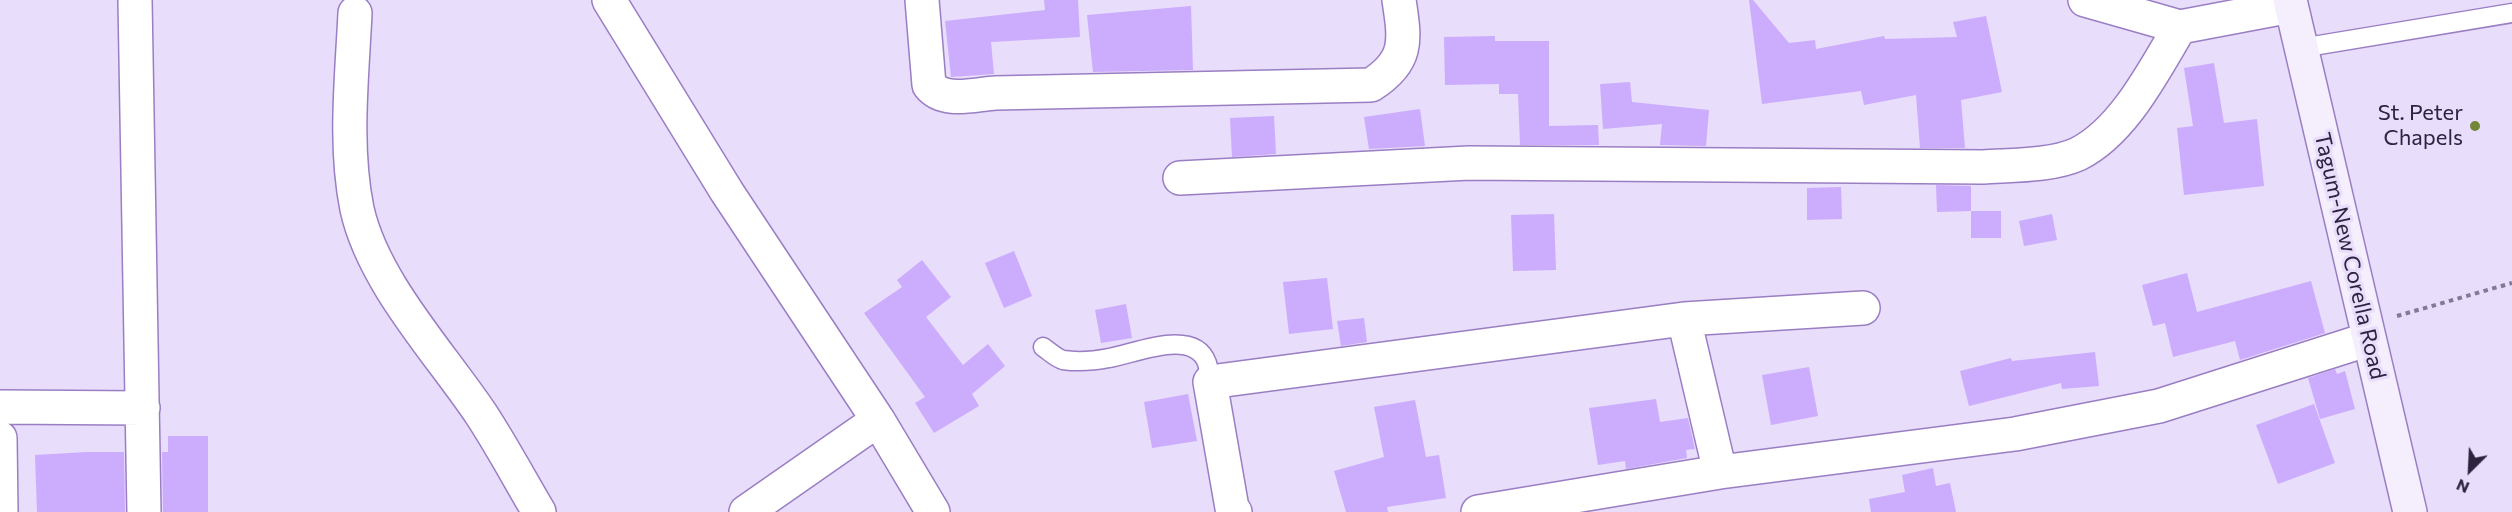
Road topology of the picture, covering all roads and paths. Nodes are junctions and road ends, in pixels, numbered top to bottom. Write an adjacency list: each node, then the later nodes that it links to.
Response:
1 (135, 0): 19 (street)
2 (609, 0): 20 (street)
3 (922, 0): 4 (street)
4 (1399, 0)
5 (2085, 0): 9 (street)
6 (2290, 3): 9 (street); 10 (main road, Tagum-New Corella Road)
7 (355, 13): 25 (street)
8 (2512, 13): 10 (lane)
9 (2180, 27): 11 (street)
10 (2301, 48): 15 (main road, Tagum-New Corella Road)
11 (1180, 178)
12 (2512, 283): 15 (path)
13 (1863, 308): 14 (street)
14 (1684, 319): 17 (street); 22 (street)
15 (2367, 332): 22 (street); 30 (main road, Tagum-New Corella Road)
16 (1043, 347): 17 (lane)
17 (1210, 382): 28 (street)
18 (0, 407): 19 (street)
19 (143, 408): 24 (street)
20 (878, 420): 26 (street); 27 (street)
21 (0, 438): 23 (street)
22 (1720, 472): 29 (street)
23 (1, 512)
24 (144, 512)
25 (539, 512)
26 (746, 512)
27 (933, 512)
28 (1235, 512)
29 (1478, 512)
30 (2410, 512)

